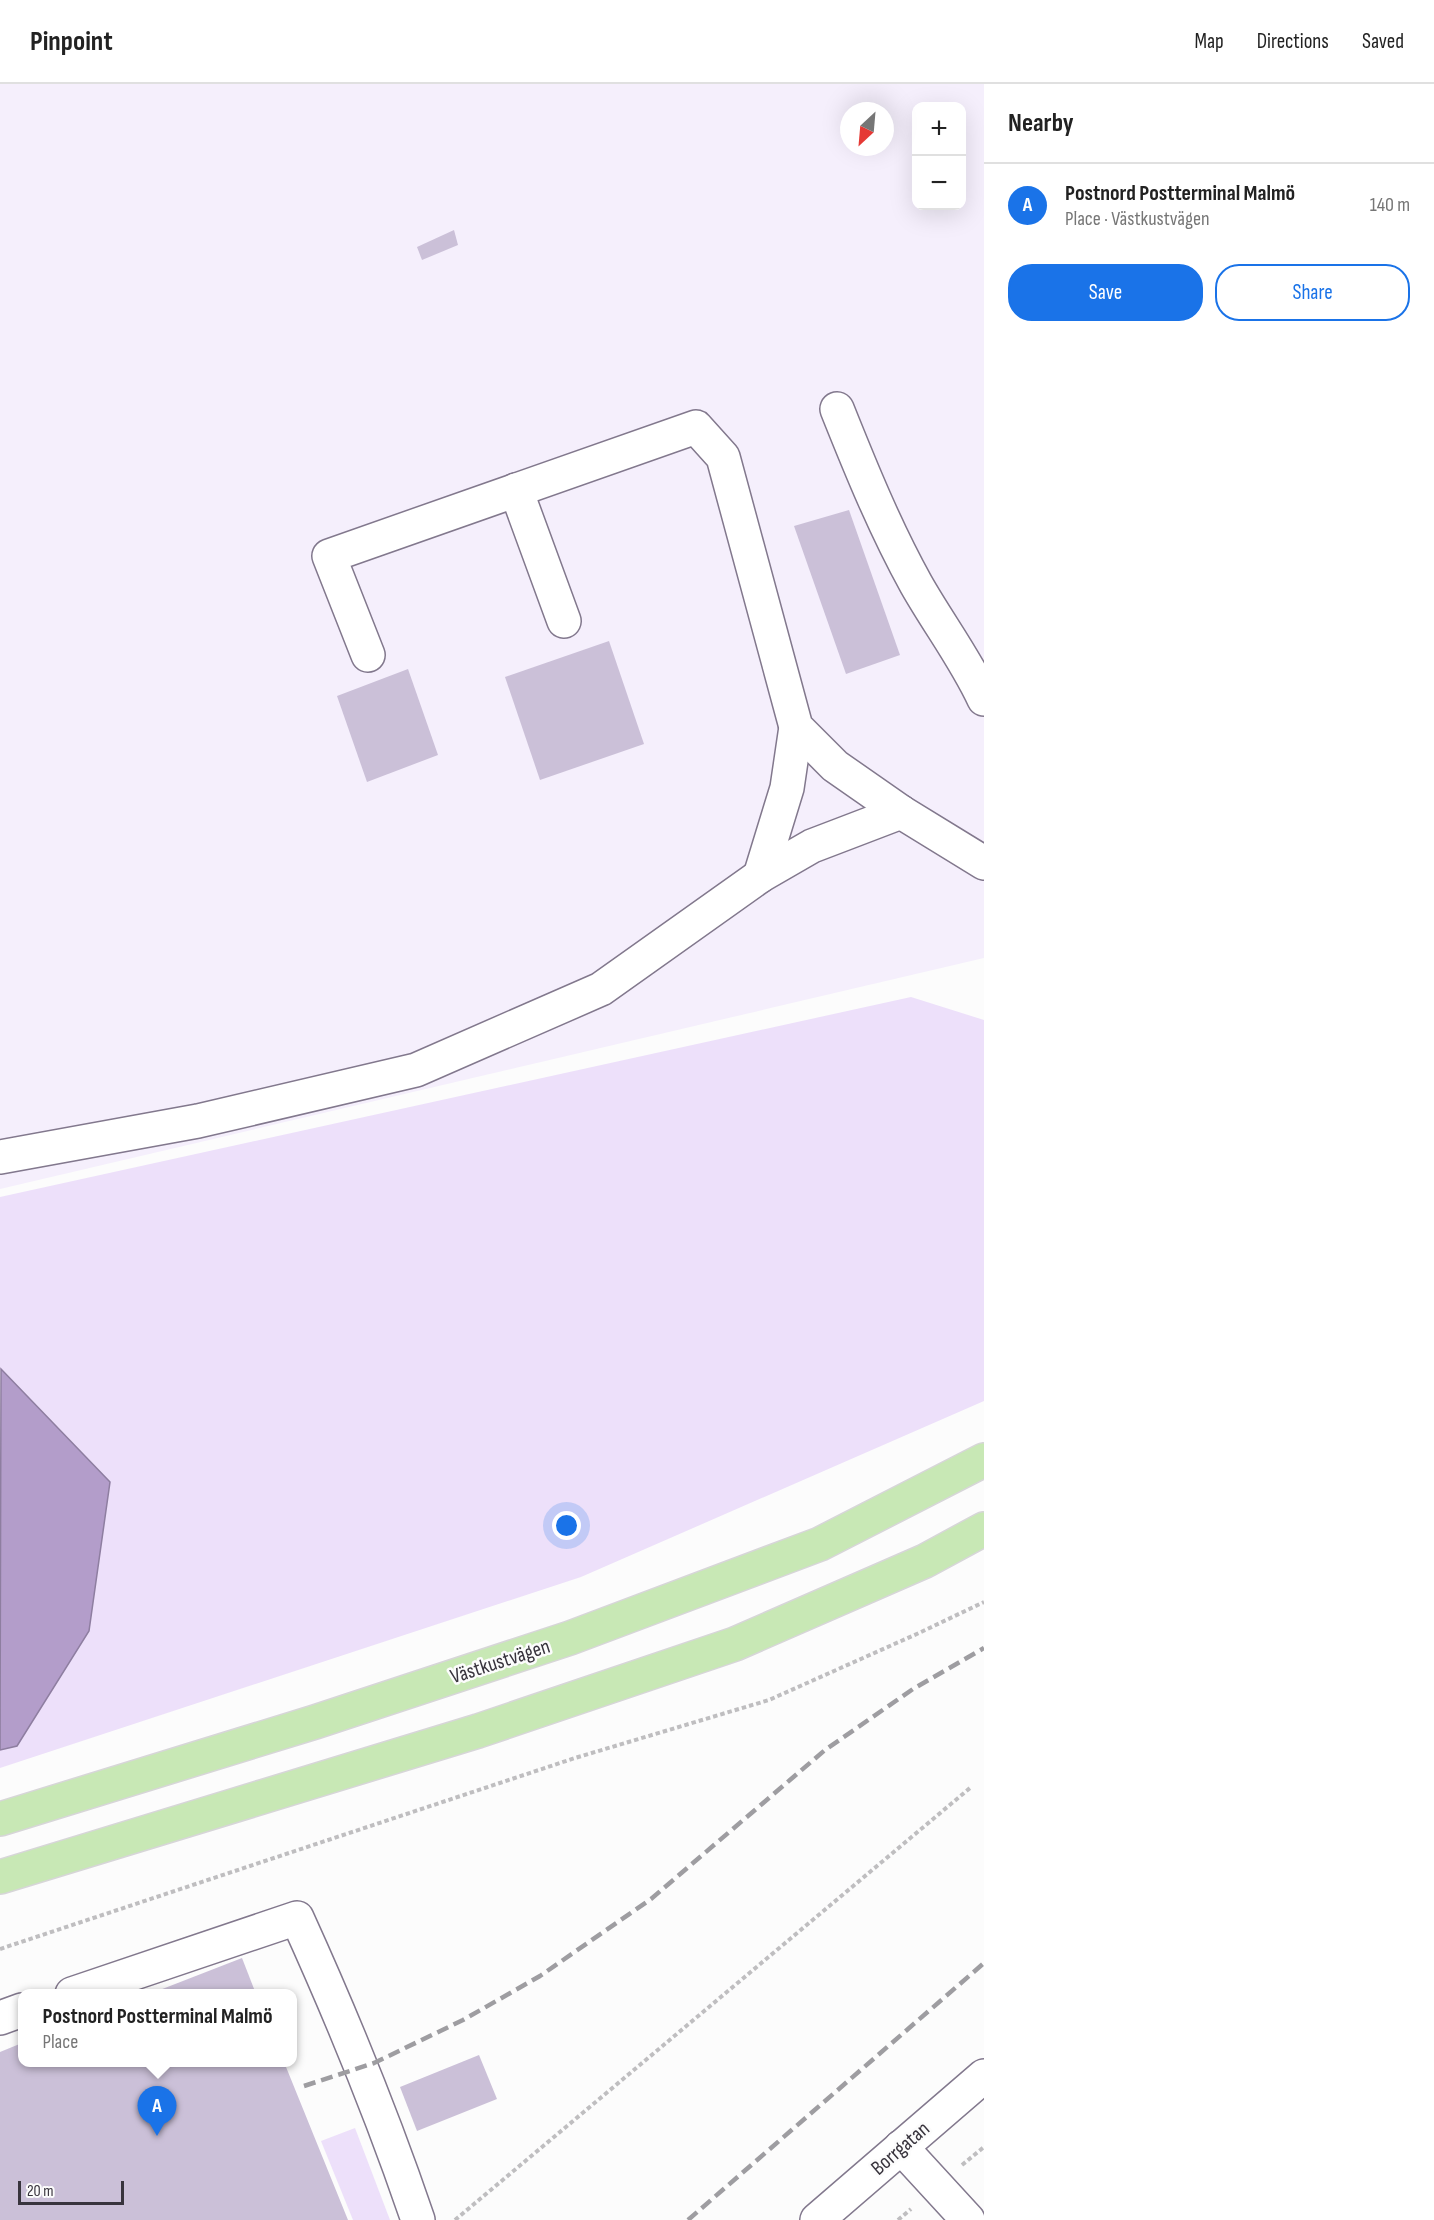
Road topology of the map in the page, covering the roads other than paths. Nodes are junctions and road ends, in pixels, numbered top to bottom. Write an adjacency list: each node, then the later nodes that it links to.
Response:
1 (837, 409): 5 (street)
2 (516, 490): 3 (street); 4 (street); 6 (street)
3 (564, 621)
4 (368, 655)
5 (984, 699)
6 (796, 727): 7 (street); 9 (street)
7 (901, 812): 8 (street); 9 (street)
8 (984, 863)
9 (760, 876): 10 (street)
10 (0, 1157)
11 (984, 1460): 13 (main road, Västkustvägen)
12 (984, 1529): 14 (main road)
13 (0, 1819)
14 (0, 1877)
15 (87, 1989): 20 (street)
16 (18, 2011): 17 (street)
17 (0, 2018)
18 (984, 2076): 19 (street, Borrgatan)
19 (901, 2147): 21 (street, Borrgatan); 22 (street)
20 (418, 2220)
21 (816, 2220)
22 (968, 2220)

